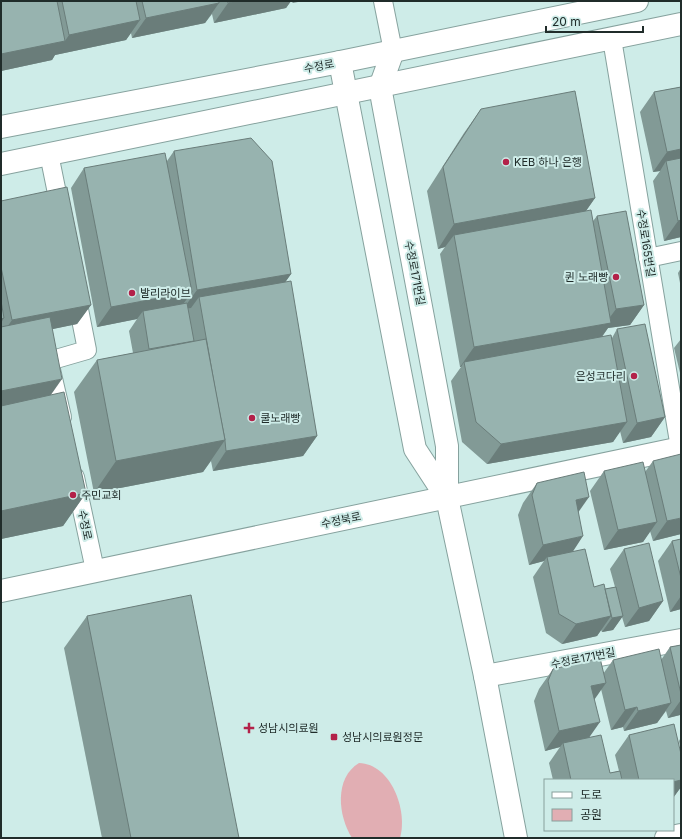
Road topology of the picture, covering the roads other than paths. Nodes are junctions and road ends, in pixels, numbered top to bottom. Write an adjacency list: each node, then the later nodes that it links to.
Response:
1 (383, 1): 5 (lane)
2 (637, 1): 5 (street, 수정로)
3 (681, 24): 4 (street)
4 (612, 39): 7 (street); 14 (lane, 수정로165번길)
5 (393, 51): 6 (street, 수정로); 7 (street)
6 (340, 62): 8 (street, 수정로171번길); 9 (street, 수정로)
7 (380, 87): 8 (street); 19 (street, 수정로171번길)
8 (346, 93): 10 (street); 19 (street, 수정로171번길)
9 (1, 127)
10 (49, 154): 11 (street); 12 (lane)
11 (1, 164)
12 (64, 232)
13 (681, 251): 14 (lane)
14 (648, 258): 17 (lane, 수정로165번길)
15 (74, 279): 16 (lane)
16 (65, 430)
17 (681, 448): 19 (street, 수정북로)
18 (71, 462): 20 (lane, 수정로)
19 (447, 498): 20 (street, 수정북로); 23 (street, 수정로171번길)
20 (95, 570): 21 (street, 수정북로)
21 (1, 591)
22 (681, 640): 23 (street, 수정로171번길)
23 (486, 676): 25 (street, 수정로171번길)
24 (681, 835): 26 (street)
25 (516, 838)
26 (666, 838)

